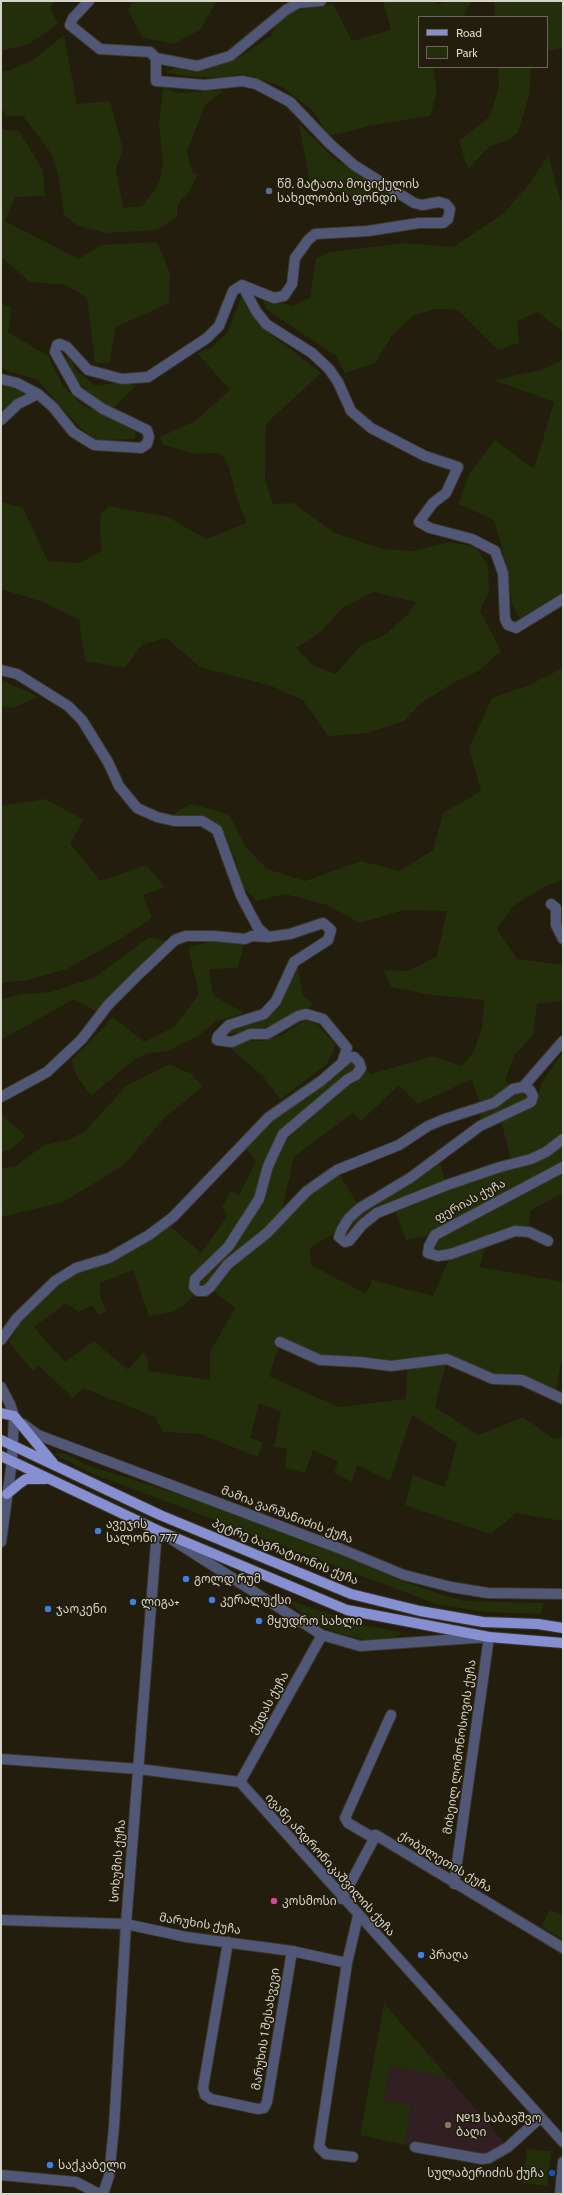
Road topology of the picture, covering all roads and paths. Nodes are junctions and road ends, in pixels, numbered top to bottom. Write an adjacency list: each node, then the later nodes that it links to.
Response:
1 (90, 1): 3 (street)
2 (321, 1): 3 (street)
3 (156, 58): 4 (street)
4 (242, 285): 6 (street); 8 (street)
5 (1, 379): 6 (street)
6 (38, 394): 7 (street)
7 (1, 420)
8 (563, 599)
9 (1, 670): 11 (street)
10 (551, 904): 12 (street)
11 (268, 937): 14 (street); 16 (street)
12 (563, 939)
13 (563, 1041): 15 (street)
14 (343, 1060): 15 (street); 20 (street)
15 (523, 1087): 17 (street)
16 (1, 1097)
17 (563, 1139)
18 (563, 1167): 19 (street, ფერიას ქუჩა)
19 (548, 1241)
20 (1, 1340)
21 (280, 1342): 23 (street)
22 (1, 1387): 25 (street)
23 (563, 1399)
24 (1, 1413): 25 (main road)
25 (14, 1416): 27 (street); 30 (main road); 35 (street, მამია ვარშანიძის ქუჩა)
26 (1, 1440): 27 (main road, პეტრე ბაგრატიონის ქუჩა)
27 (14, 1446): 29 (street); 30 (main road, პეტრე ბაგრატიონის ქუჩა)
28 (1, 1456): 29 (main road)
29 (12, 1461): 31 (main road); 32 (street)
30 (57, 1467): 36 (main road, პეტრე ბაგრატიონის ქუჩა)
31 (51, 1479): 32 (main road); 33 (main road)
32 (8, 1494): 34 (street)
33 (157, 1530): 37 (street); 38 (main road); 42 (street, სოხუმის ქუჩა)
34 (1, 1542)
35 (563, 1594)
36 (563, 1628)
37 (322, 1635): 38 (street); 43 (street, ქედას ქუჩა)
38 (489, 1637): 39 (main road); 45 (street, მიხეილ ლომონოსოვის ქუჩა)
39 (563, 1643)
40 (391, 1715): 44 (street, ქობულეთის ქუჩა)
41 (1, 1758): 42 (street)
42 (139, 1769): 43 (street); 49 (street, სოხუმის ქუჩა)
43 (240, 1782): 46 (street, ივანე ანდრონიკაშვილის ქუჩა)
44 (376, 1835): 45 (street, ქობულეთის ქუჩა); 46 (street)
45 (454, 1884): 51 (street, ქობულეთის ქუჩა)
46 (342, 1899): 47 (street, ივანე ანდრონიკაშვილის ქუჩა)
47 (358, 1916): 53 (street); 54 (street, ივანე ანდრონიკაშვილის ქუჩა)
48 (1, 1920): 49 (street, მარუხის ქუჩა)
49 (126, 1924): 50 (street, მარუხის ქუჩა); 62 (street, სოხუმის ქუჩა)
50 (228, 1942): 52 (street, მარუხის ქუჩა); 52 (street, მარუხის 1 შესახვევი)
51 (563, 1948)
52 (292, 1951): 53 (street, მარუხის ქუჩა)
53 (346, 1963): 57 (street)
54 (540, 2118): 55 (street, ივანე ანდრონიკაშვილის ქუჩა); 56 (street)
55 (563, 2142)
56 (415, 2147)
57 (353, 2157)
58 (563, 2162): 60 (street)
59 (1, 2175): 61 (street)
60 (561, 2193)
61 (98, 2194)
62 (103, 2194)

